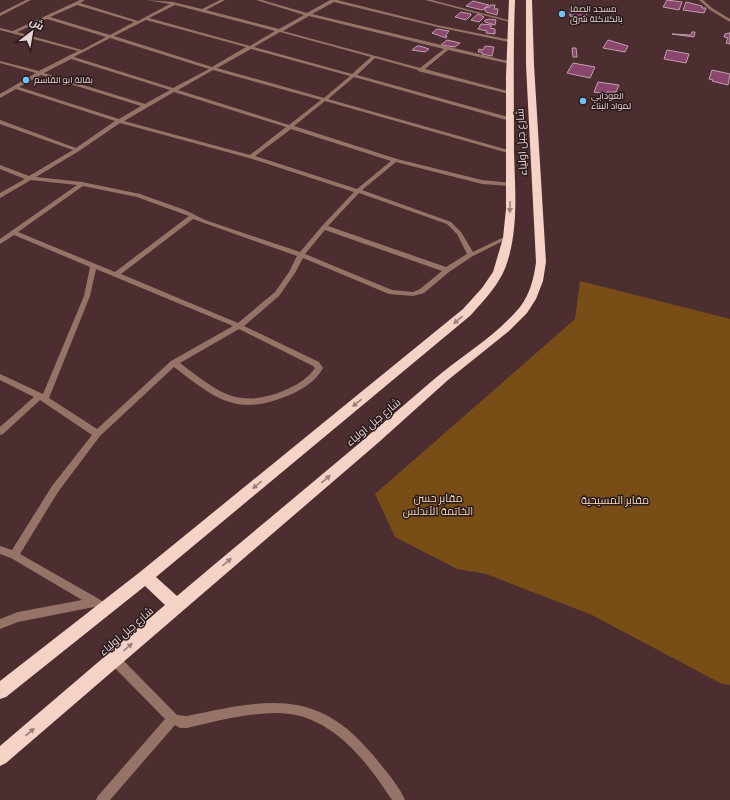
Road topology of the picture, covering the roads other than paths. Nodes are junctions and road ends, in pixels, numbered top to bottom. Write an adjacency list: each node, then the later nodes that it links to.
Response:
1 (29, 0): 18 (street)
2 (83, 0): 13 (street)
3 (148, 0): 12 (street)
4 (223, 0): 16 (street)
5 (258, 0): 14 (street)
6 (272, 0): 14 (street)
7 (333, 0): 17 (street); 28 (street)
8 (428, 0): 21 (street)
9 (510, 0): 21 (highway, شارع جبل اولياء)
10 (529, 0): 80 (highway, شارع جبل اولياء, one-way to 10)
11 (701, 0): 22 (street)
12 (157, 1): 15 (street)
13 (76, 3): 19 (street); 23 (street)
14 (267, 3): 17 (street)
15 (174, 4): 16 (street); 20 (street)
16 (202, 10): 25 (street)
17 (309, 14): 25 (street); 30 (street)
18 (0, 15)
19 (46, 17): 26 (street); 27 (street)
20 (145, 18): 23 (street); 29 (street)
21 (510, 21): 28 (highway, شارع جبل اولياء)
22 (730, 21)
23 (138, 22): 27 (street)
24 (0, 29): 26 (street)
25 (279, 31): 29 (street); 33 (street)
26 (14, 32): 31 (street)
27 (110, 37): 31 (street); 36 (street)
28 (509, 41): 35 (highway, شارع جبل اولياء)
29 (249, 48): 36 (street); 39 (street)
30 (446, 49): 35 (street); 37 (street)
31 (82, 51): 32 (street)
32 (70, 57): 38 (street); 41 (street)
33 (374, 57): 37 (street); 39 (street)
34 (0, 62): 38 (street)
35 (510, 63): 43 (highway, شارع جبل اولياء)
36 (212, 68): 41 (street); 45 (street)
37 (420, 70): 43 (street)
38 (40, 73): 40 (street); 46 (street)
39 (354, 76): 45 (street); 47 (street)
40 (15, 87): 42 (street); 48 (street)
41 (175, 90): 46 (street); 50 (street)
42 (3, 92): 44 (street)
43 (509, 93): 47 (highway, شارع جبل اولياء)
44 (0, 96)
45 (325, 100): 50 (street); 52 (street)
46 (146, 106): 48 (street)
47 (510, 119): 52 (highway, شارع جبل اولياء)
48 (119, 121): 51 (street); 53 (street)
49 (0, 122): 51 (street)
50 (288, 127): 53 (street); 54 (street)
51 (77, 150): 56 (street)
52 (510, 152): 58 (highway, شارع جبل اولياء)
53 (251, 157): 59 (street)
54 (395, 160): 58 (street); 59 (street)
55 (0, 166): 56 (street)
56 (29, 178): 57 (street); 60 (street)
57 (82, 184): 61 (street); 63 (street)
58 (510, 184): 64 (highway, شارع جبل اولياء, one-way to 64)
59 (358, 191): 62 (street); 67 (street)
60 (0, 196)
61 (193, 216): 66 (street); 70 (street)
62 (324, 227): 66 (street); 69 (street)
63 (15, 233): 65 (street); 68 (street)
64 (508, 237): 67 (street); 79 (highway, شارع جبل اولياء, one-way to 79)
65 (0, 242)
66 (301, 255): 69 (street); 71 (street)
67 (471, 255): 69 (street)
68 (94, 265): 70 (street); 74 (street)
69 (447, 270)
70 (116, 275): 71 (street)
71 (239, 326): 72 (street); 72 (street)
72 (174, 363): 76 (street)
73 (0, 377): 74 (street)
74 (42, 398): 75 (street); 76 (street)
75 (0, 432)
76 (97, 434): 78 (street)
77 (0, 550): 78 (street)
78 (14, 556): 81 (street)
79 (144, 577): 80 (highway); 81 (highway, شارع جبل اولياء)
80 (176, 605): 83 (highway, شارع جبل اولياء, one-way to 80)
81 (100, 606): 82 (street); 84 (highway, شارع جبل اولياء)
82 (0, 624)
83 (114, 659): 85 (street); 86 (highway, شارع جبل اولياء, one-way to 83)
84 (0, 691)
85 (174, 719): 87 (street); 88 (street)
86 (0, 757)
87 (102, 800)
88 (399, 800)

